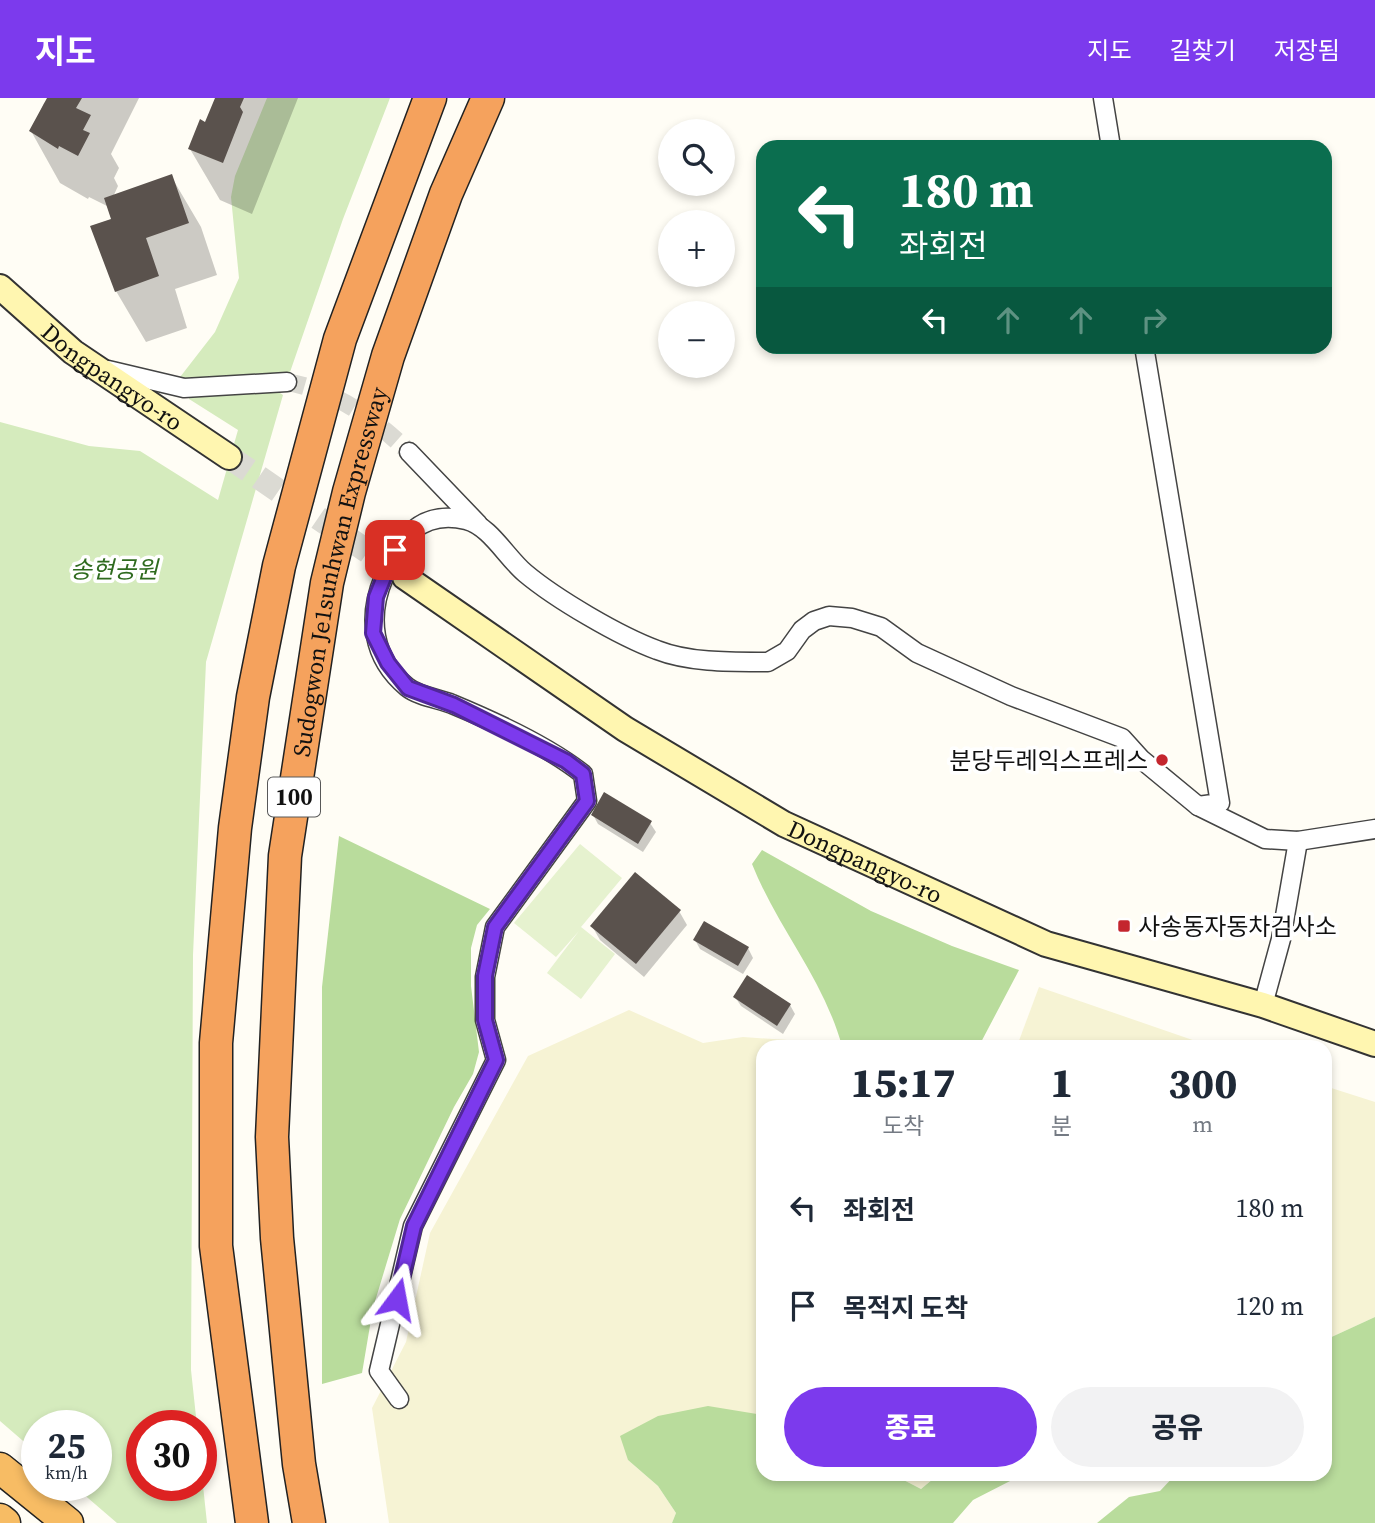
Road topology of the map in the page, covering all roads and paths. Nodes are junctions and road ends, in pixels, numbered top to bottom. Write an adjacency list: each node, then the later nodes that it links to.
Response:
1 (430, 98): 23 (highway, Sudogwon Je1sunhwan Expressway / 100)
2 (488, 98): 24 (highway, Sudogwon Je1sunhwan Expressway / 100)
3 (1103, 98): 4 (street)
4 (1110, 140)
5 (0, 287): 6 (main road, Dongpangyo-ro)
6 (73, 352): 8 (street); 10 (main road, Dongpangyo-ro)
7 (1145, 354): 13 (street)
8 (287, 382)
9 (409, 452): 11 (street)
10 (229, 457)
11 (478, 524): 13 (street); 18 (street)
12 (405, 577): 16 (main road, Dongpangyo-ro)
13 (1198, 806): 15 (street)
14 (1375, 829): 15 (street)
15 (1298, 841): 16 (street)
16 (1264, 1005): 17 (main road, Dongpangyo-ro)
17 (1375, 1044)
18 (399, 1399)
19 (0, 1468): 22 (highway)
20 (0, 1519): 21 (highway)
21 (5, 1523)
22 (68, 1523)
23 (252, 1523)
24 (309, 1523)

